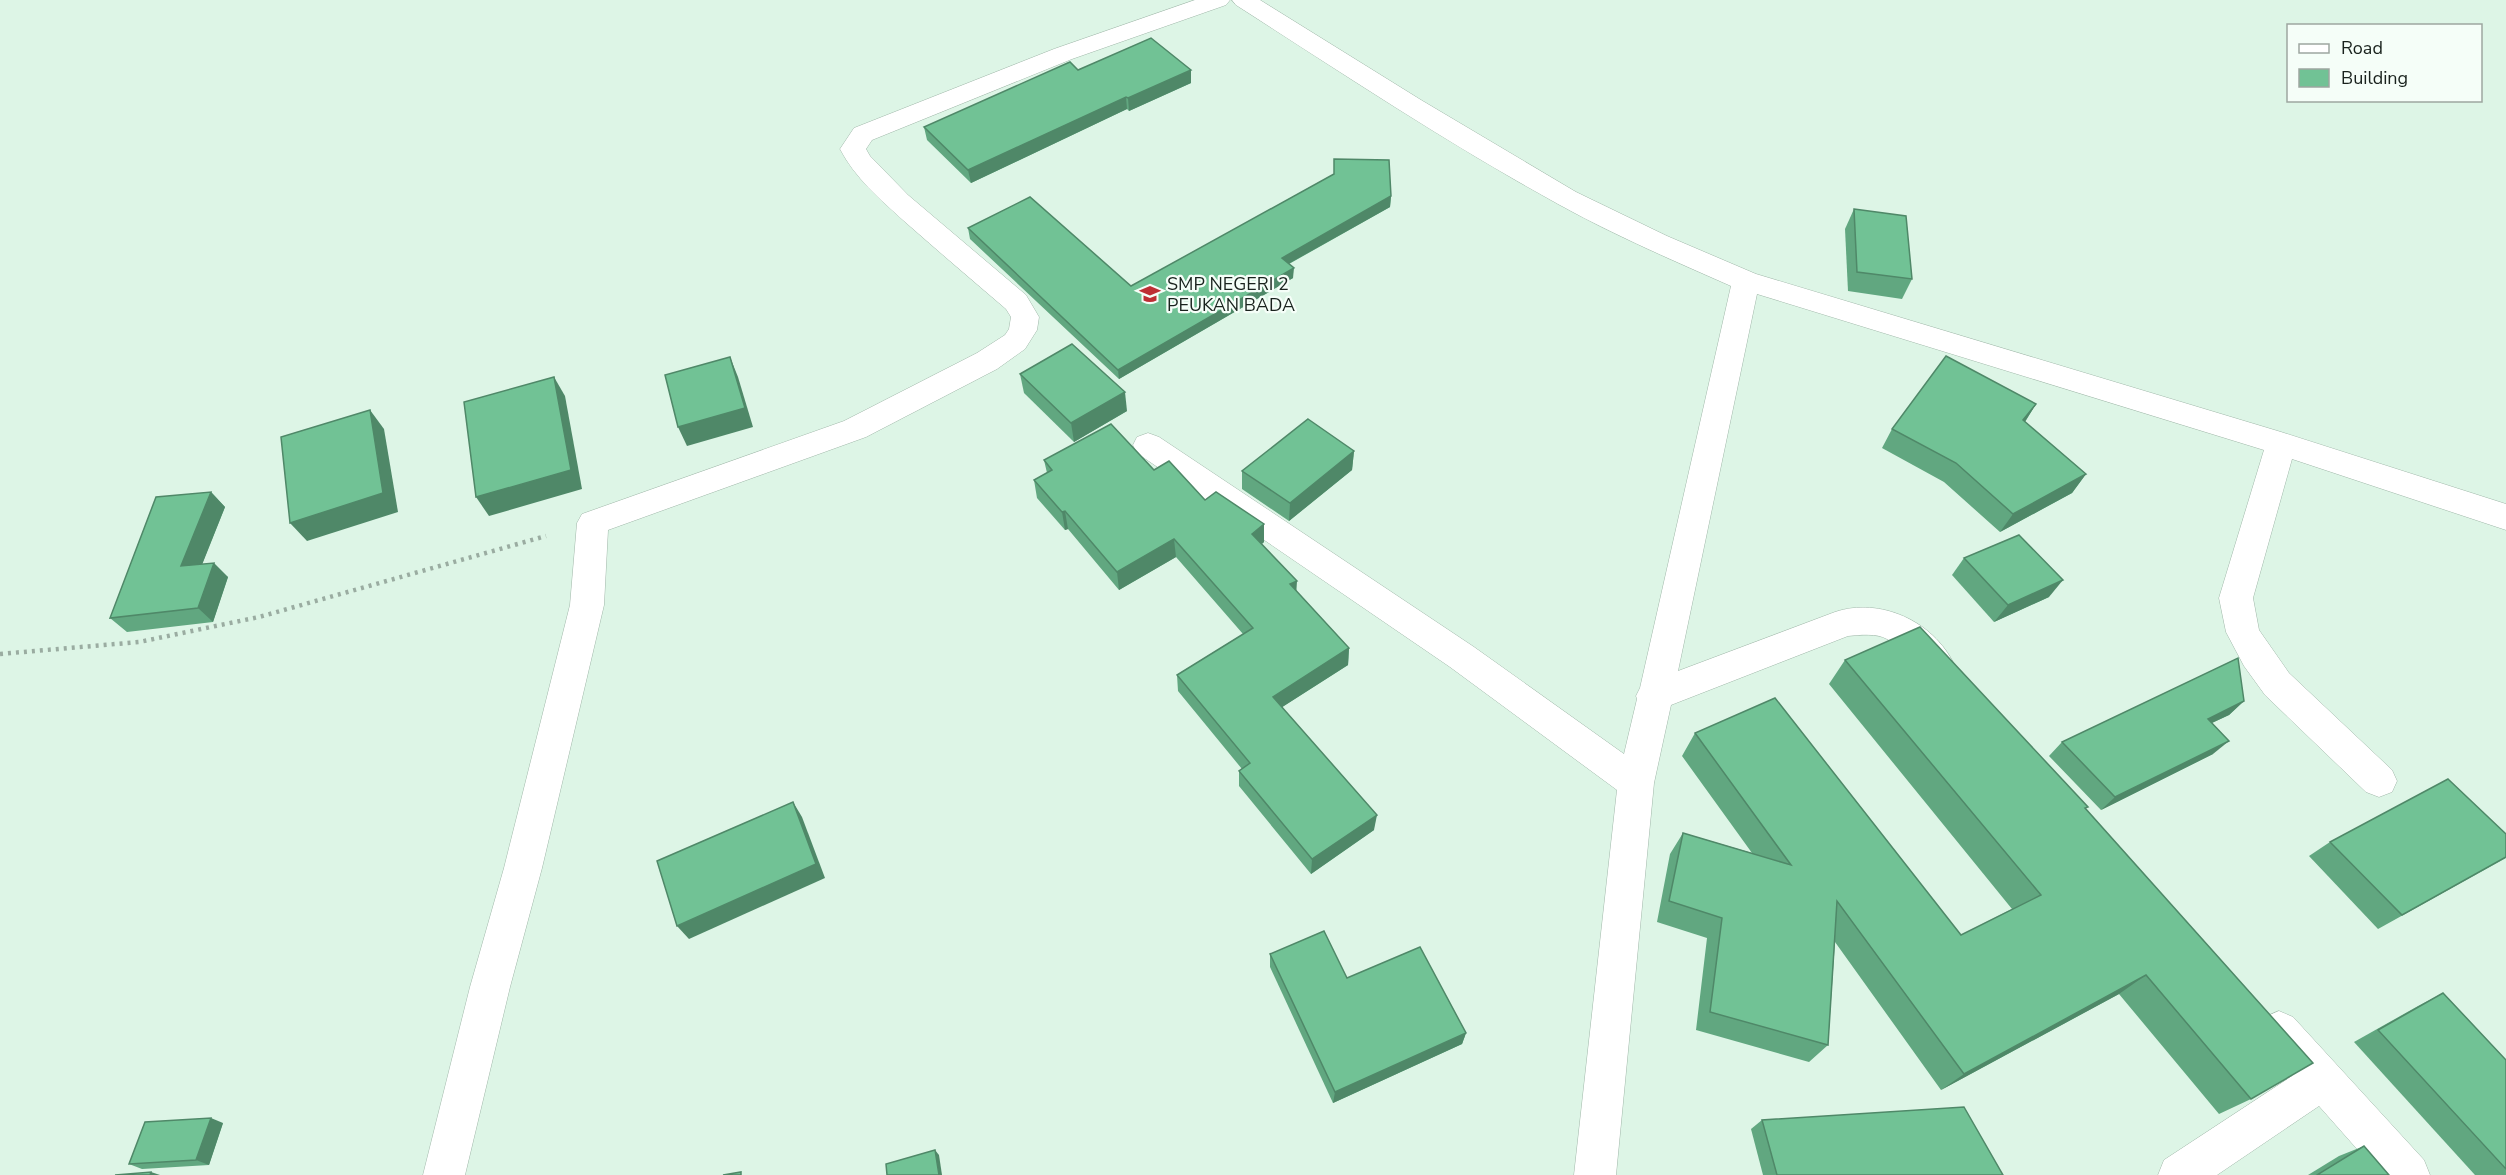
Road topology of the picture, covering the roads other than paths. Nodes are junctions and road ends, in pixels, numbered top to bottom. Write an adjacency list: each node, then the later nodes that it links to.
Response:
1 (1218, 0): 13 (street)
2 (1244, 0): 3 (street)
3 (1746, 281): 4 (street); 8 (street)
4 (2281, 444): 6 (street); 9 (street)
5 (1148, 445): 10 (street)
6 (2506, 517)
7 (1961, 690): 8 (street)
8 (1653, 696): 10 (street)
9 (2379, 781)
10 (1636, 783): 14 (street)
11 (2259, 1010): 12 (street)
12 (2324, 1079): 15 (street); 16 (street)
13 (444, 1175)
14 (1595, 1175)
15 (2179, 1175)
16 (2409, 1175)

